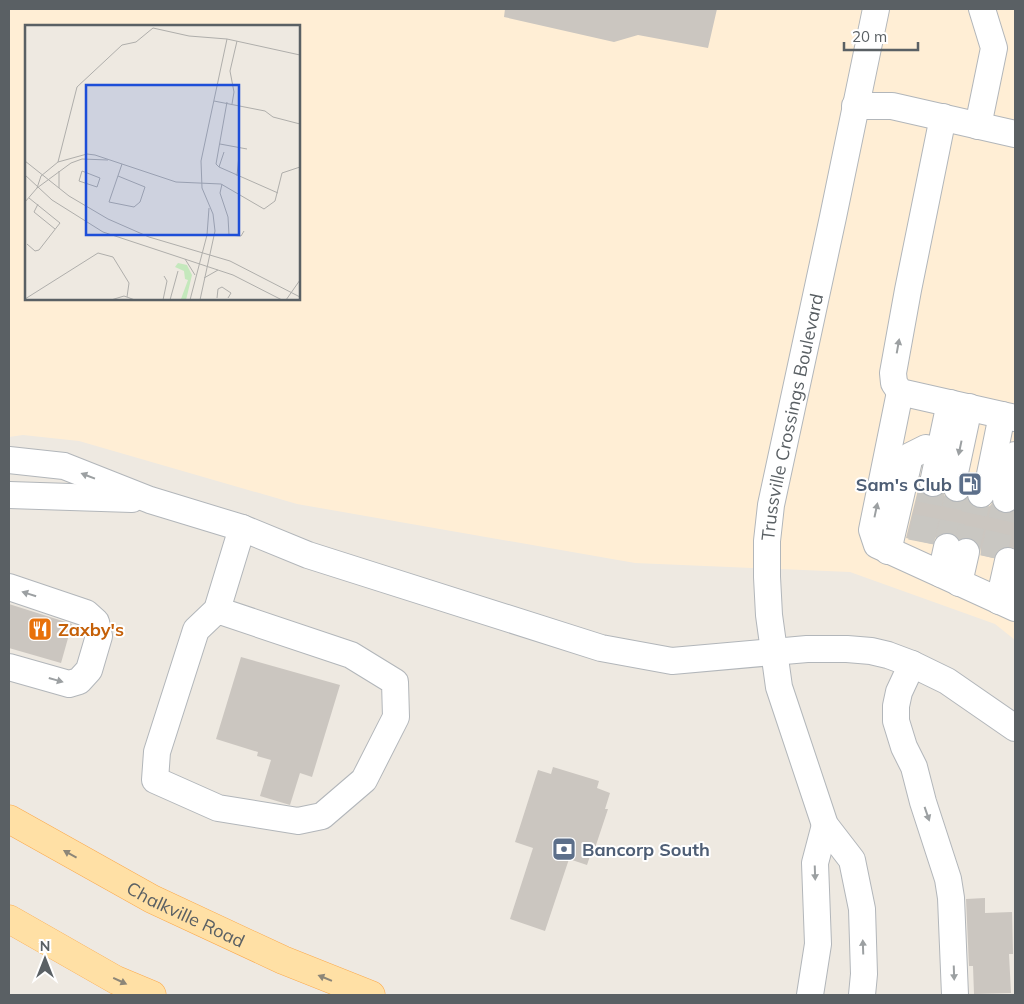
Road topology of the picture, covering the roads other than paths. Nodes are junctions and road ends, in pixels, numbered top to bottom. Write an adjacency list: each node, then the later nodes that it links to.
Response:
1 (876, 9): 3 (street, Trussville Crossings Boulevard)
2 (982, 9): 5 (street)
3 (855, 106): 4 (street); 24 (street, Trussville Crossings Boulevard)
4 (943, 117): 5 (street); 7 (street, one-way to 4)
5 (978, 126): 6 (street)
6 (1015, 134)
7 (900, 392): 8 (street); 17 (street, one-way to 7)
8 (952, 404): 9 (street); 10 (street); 13 (street, one-way to 13)
9 (1009, 417): 13 (street)
10 (926, 448): 13 (street); 17 (street)
11 (1015, 454): 13 (street)
12 (9, 460): 15 (street, one-way to 12)
13 (959, 489)
14 (9, 495): 15 (street)
15 (150, 500): 16 (street)
16 (242, 528): 23 (street); 24 (street)
17 (907, 550): 20 (street)
18 (956, 550): 20 (street)
19 (1000, 560): 22 (street)
20 (950, 579): 22 (street)
21 (9, 587): 26 (street, one-way to 21)
22 (1005, 600)
23 (217, 610): 23 (street)
24 (774, 652): 25 (street); 29 (street, Trussville Crossings Boulevard)
25 (912, 664): 27 (street); 35 (street, one-way to 35)
26 (9, 667)
27 (1015, 728)
28 (9, 819): 32 (main road, Chalkville Road, one-way to 28)
29 (824, 825): 33 (street, one-way to 33); 34 (street, Trussville Crossings Boulevard, one-way to 29)
30 (9, 919): 31 (main road, one-way to 31)
31 (152, 995)
32 (371, 995)
33 (810, 995)
34 (862, 995)
35 (955, 995)

